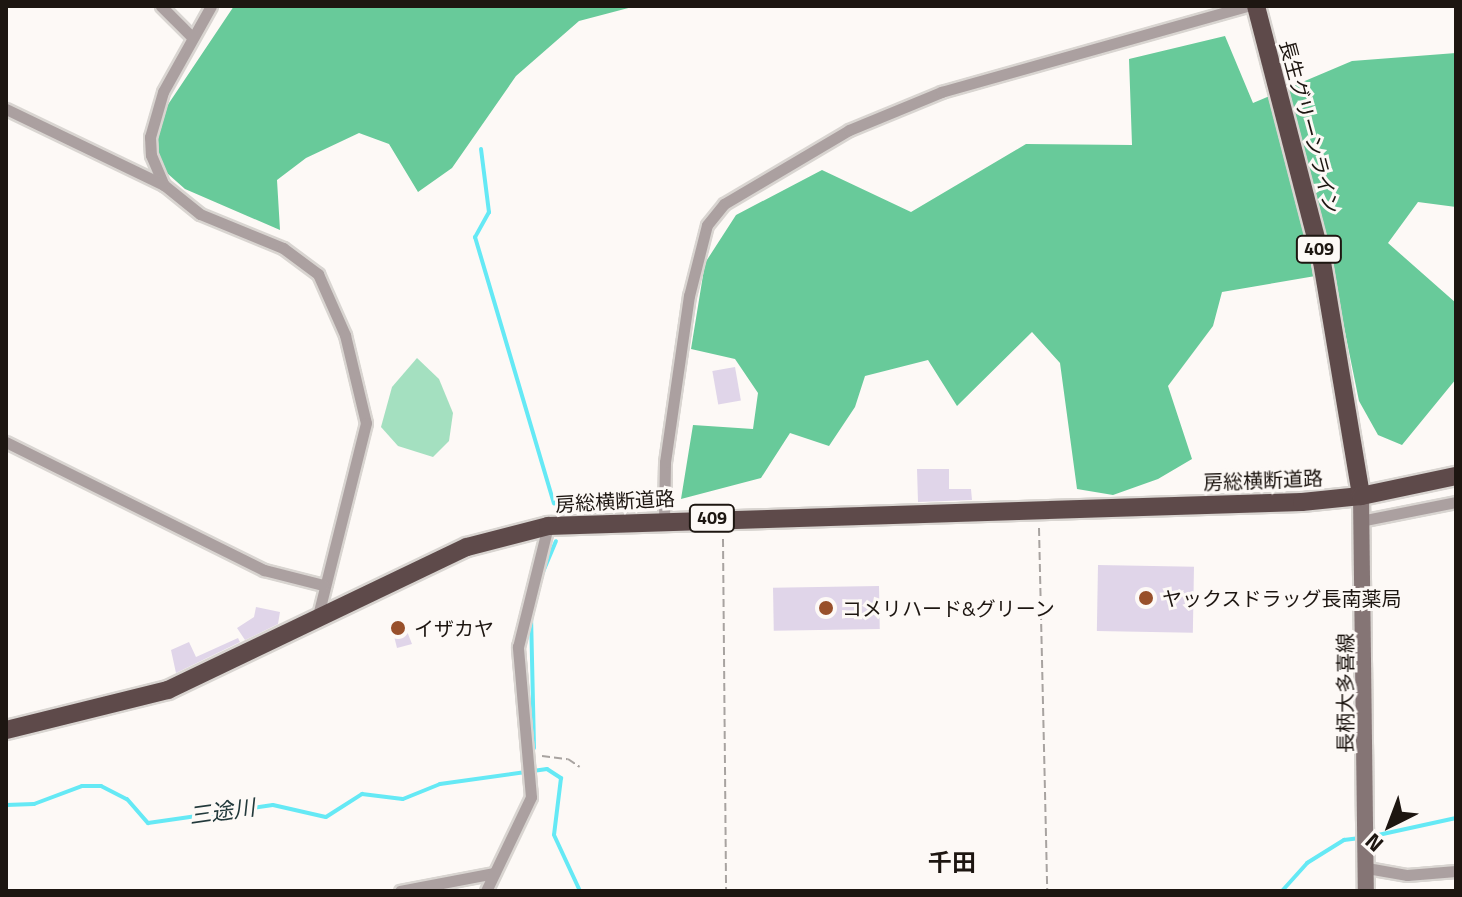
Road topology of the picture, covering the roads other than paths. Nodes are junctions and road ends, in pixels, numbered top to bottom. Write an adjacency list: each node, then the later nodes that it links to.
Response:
1 (161, 6): 5 (street)
2 (211, 6): 5 (street)
3 (1247, 6): 12 (street)
4 (1256, 6): 10 (highway, 長生グリーンライン / 409)
5 (192, 37): 7 (street)
6 (6, 109): 7 (street)
7 (164, 185): 15 (street)
8 (6, 442): 15 (street)
9 (1456, 476): 10 (highway, 房総横断道路 / 409)
10 (1361, 496): 12 (highway, 房総横断道路 / 409); 13 (main road, 長柄大多喜線)
11 (1456, 502): 13 (street)
12 (664, 520): 14 (highway, 房総横断道路 / 409)
13 (1365, 520): 18 (main road, 長柄大多喜線)
14 (548, 526): 16 (highway, 房総横断道路 / 409); 20 (street)
15 (323, 585): 16 (street)
16 (317, 619): 17 (highway, 房総横断道路 / 409)
17 (6, 730)
18 (1367, 868): 19 (street); 23 (main road, 長柄大多喜線)
19 (1456, 871)
20 (494, 873): 21 (street); 22 (street)
21 (400, 891)
22 (486, 891)
23 (1366, 891)

